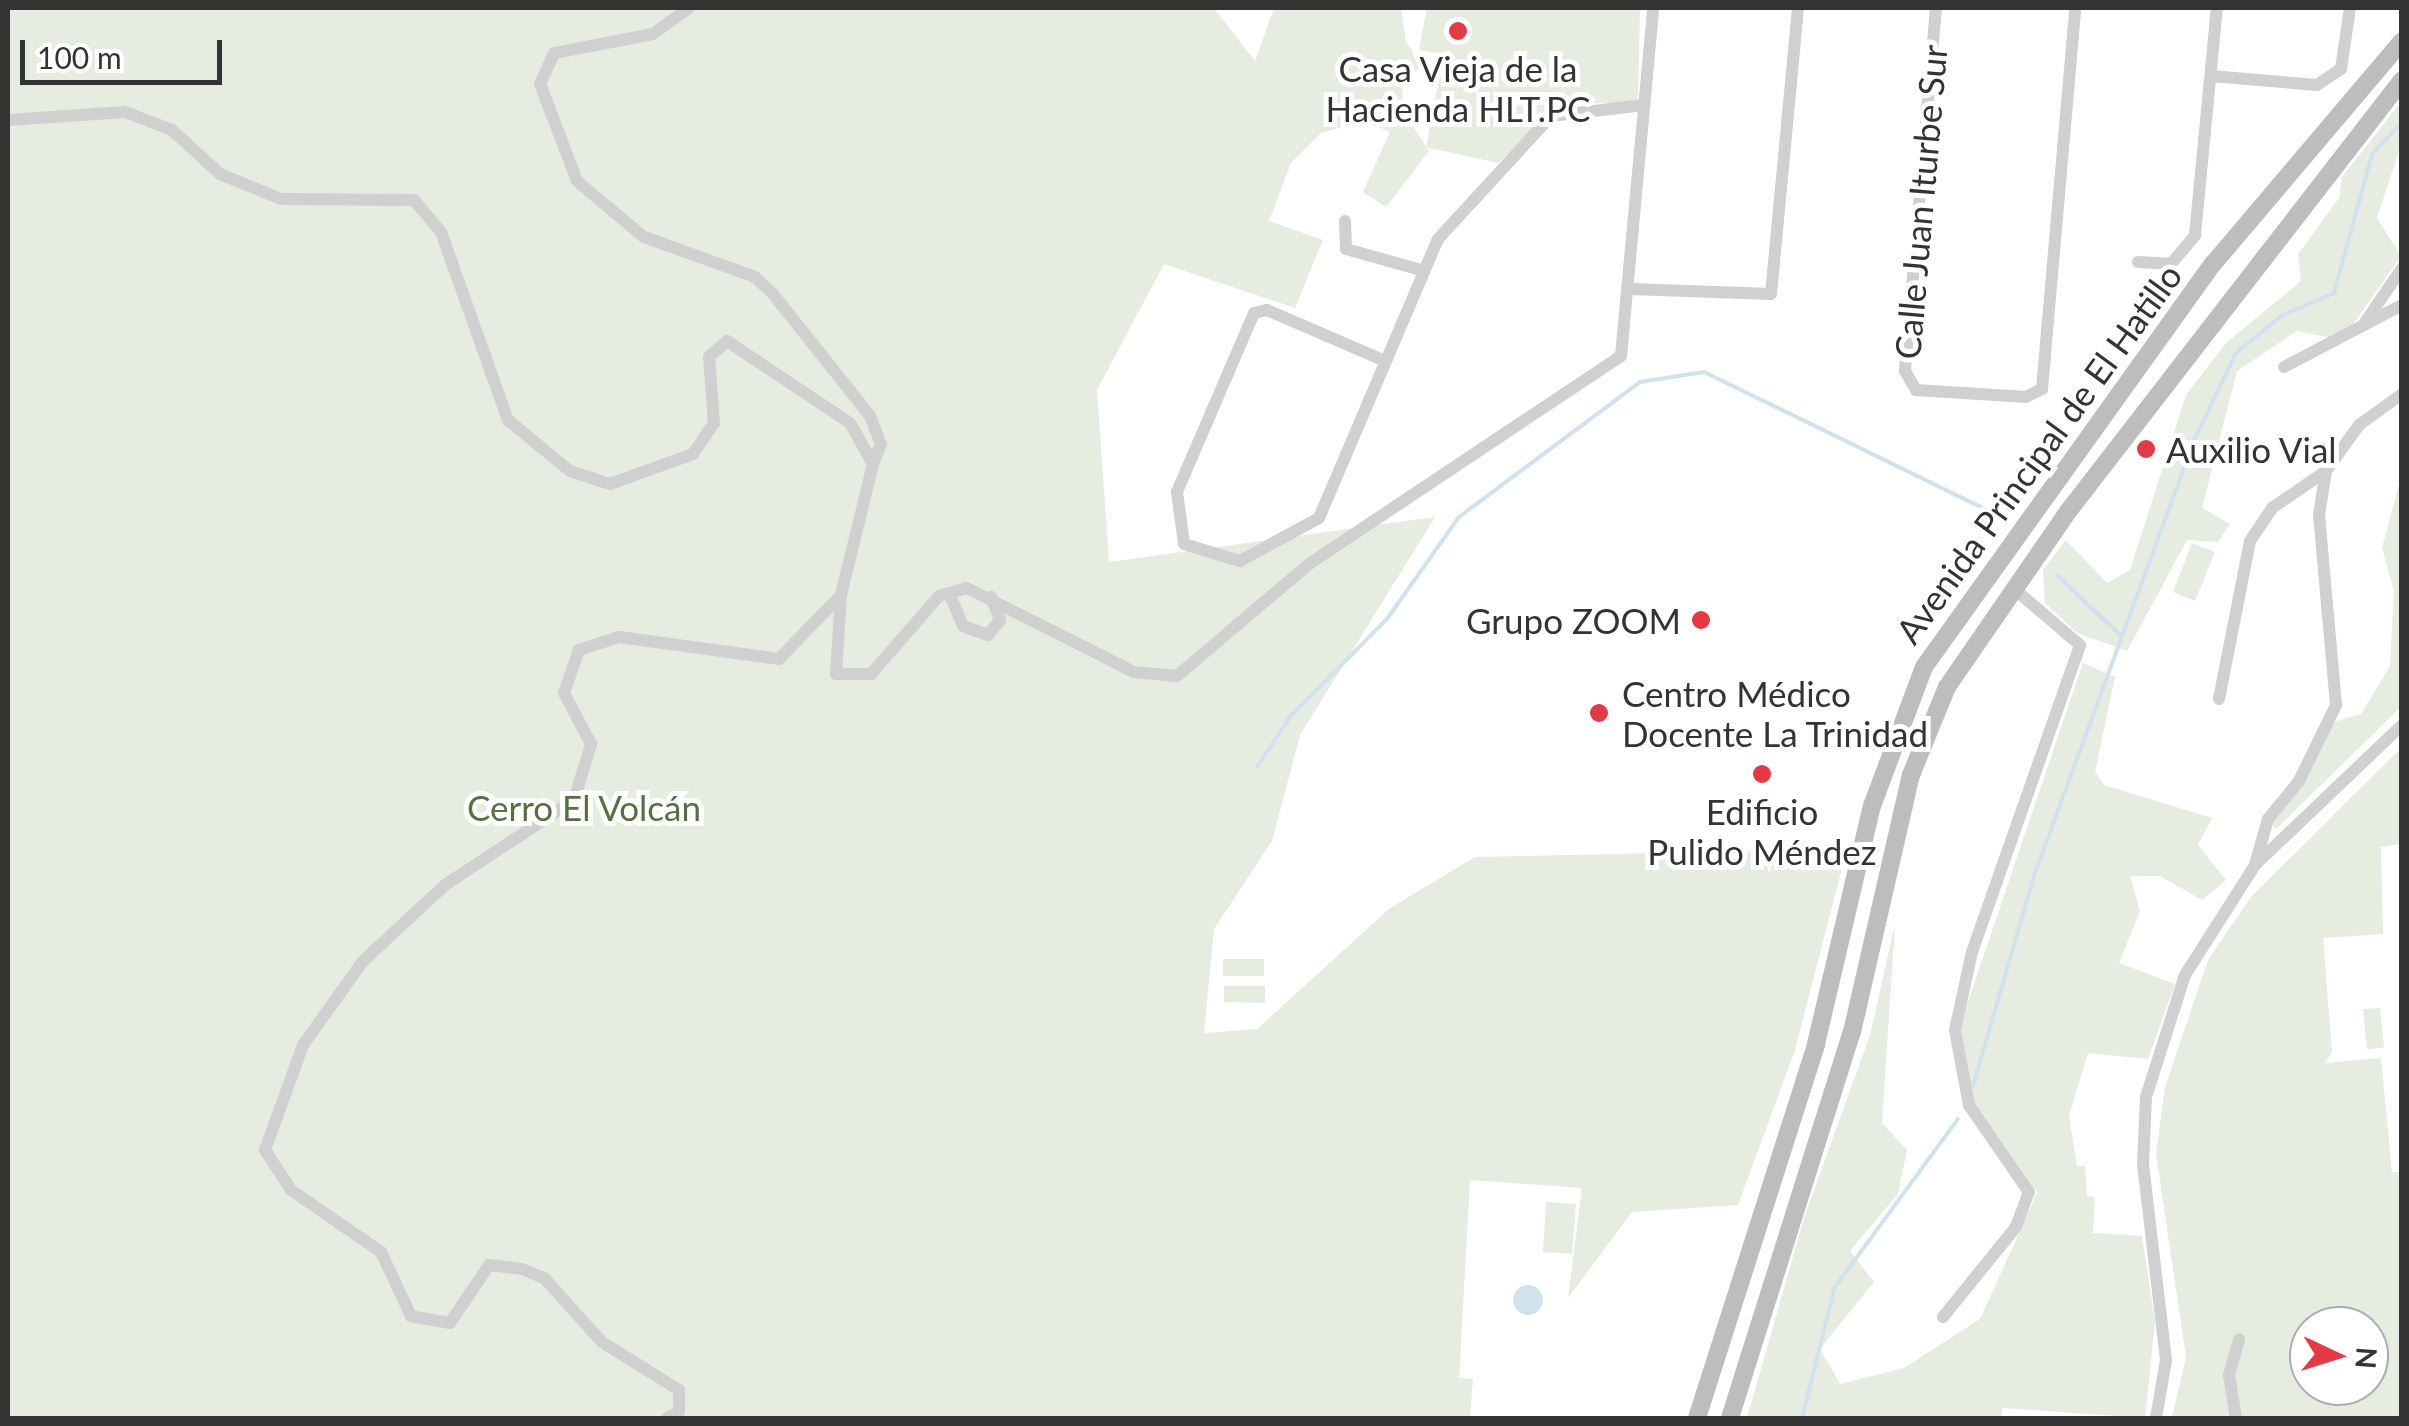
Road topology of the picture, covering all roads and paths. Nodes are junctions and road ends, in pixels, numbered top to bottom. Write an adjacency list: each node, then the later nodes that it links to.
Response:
1 (689, 8): 23 (street)
2 (1653, 8): 11 (street)
3 (1798, 8): 17 (street)
4 (1936, 8): 5 (street, Calle Juan Iturbe Sur)
5 (2075, 8)
6 (2217, 8): 9 (street)
7 (2350, 8): 9 (street)
8 (2402, 40): 35 (main road, Avenida Principal de El Hatillo)
9 (2211, 76): 14 (street)
10 (2402, 80): 25 (main road, Avenida Principal de El Hatillo)
11 (1644, 106): 16 (street); 17 (street)
12 (8, 120): 23 (street)
13 (1345, 220): 16 (street)
14 (2138, 262)
15 (2402, 268): 19 (street)
16 (1420, 270): 20 (street)
17 (1630, 289): 27 (street)
18 (2402, 305): 19 (street)
19 (2364, 325): 21 (street)
20 (1384, 362): 20 (street)
21 (2284, 368)
22 (2402, 394): 24 (street)
23 (874, 464): 28 (street)
24 (2326, 471): 29 (street); 31 (street)
25 (2012, 590): 32 (street); 36 (main road, Avenida Principal de El Hatillo)
26 (949, 593): 27 (street); 27 (street); 28 (street)
27 (989, 595)
28 (841, 596): 34 (street)
29 (2219, 699)
30 (2402, 725): 31 (street)
31 (2255, 865): 37 (street)
32 (1943, 1317)
33 (2239, 1338): 38 (street)
34 (667, 1418)
35 (1697, 1418)
36 (1730, 1418)
37 (2156, 1418)
38 (2236, 1418)

